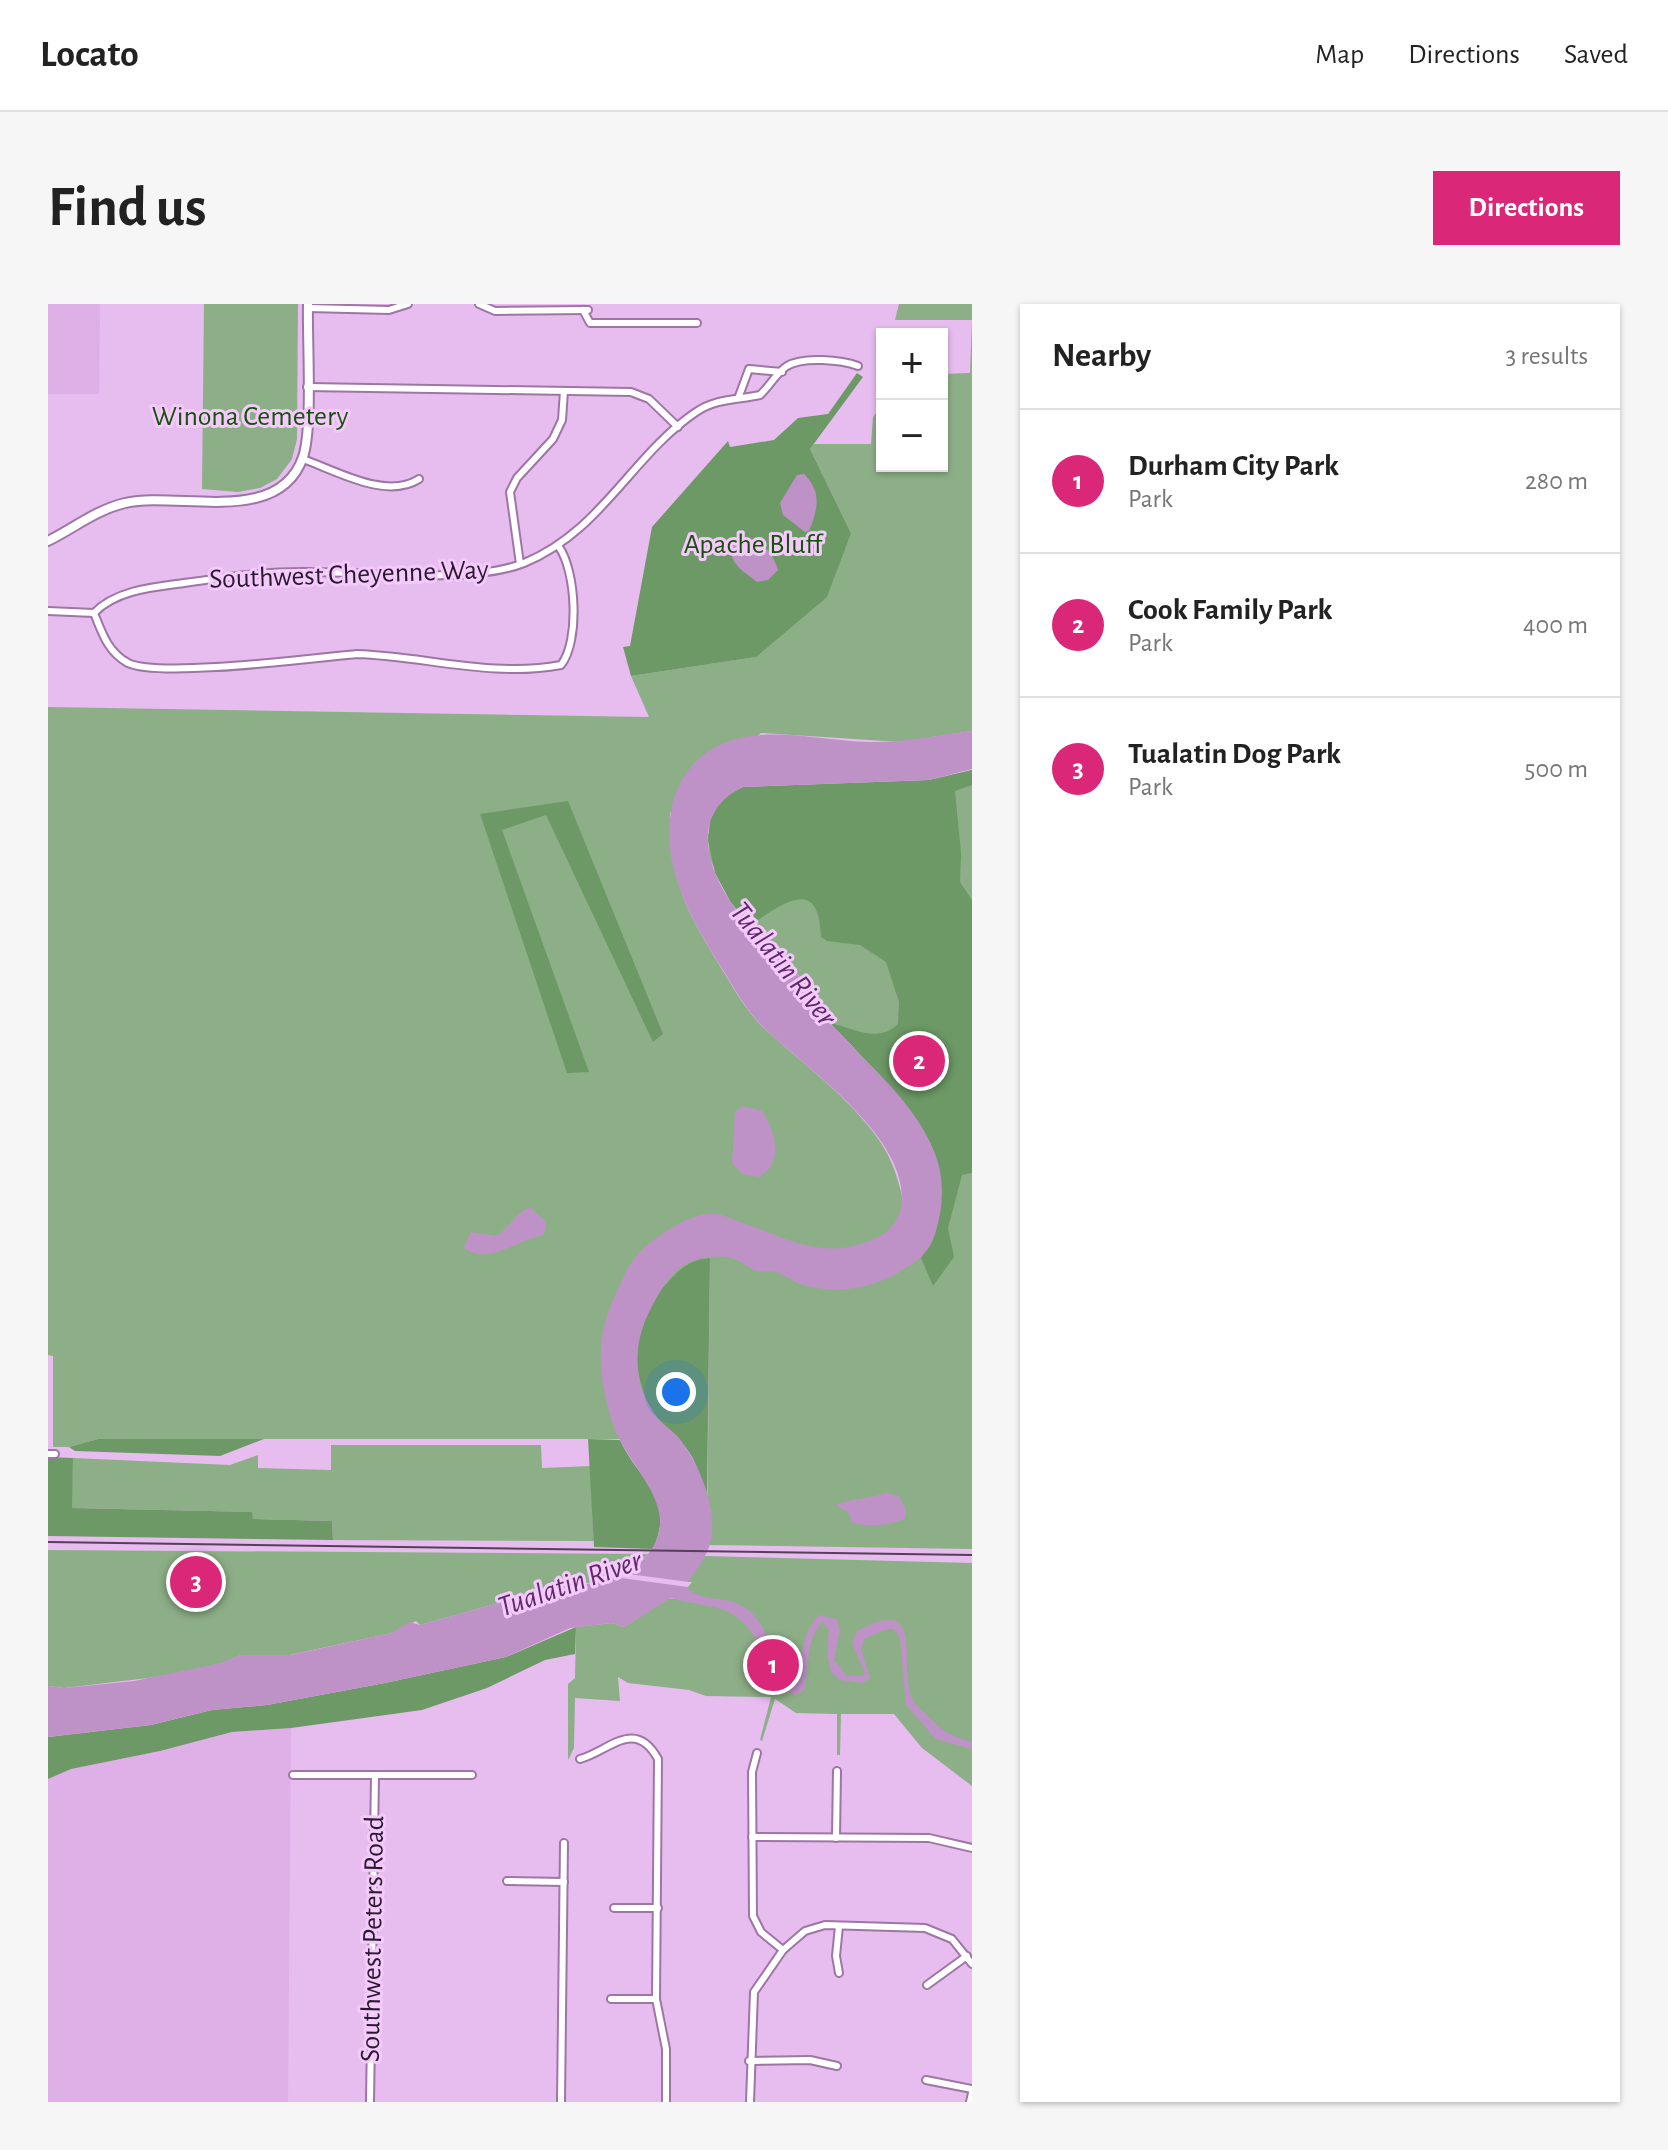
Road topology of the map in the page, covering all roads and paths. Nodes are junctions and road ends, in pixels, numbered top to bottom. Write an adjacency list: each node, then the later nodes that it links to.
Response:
1 (408, 304): 3 (street)
2 (479, 304): 4 (street)
3 (308, 306): 8 (main road)
4 (550, 306): 5 (street)
5 (697, 323)
6 (858, 366): 7 (street, Southwest Cheyenne Way)
7 (782, 372): 10 (street, Southwest Cheyenne Way); 10 (street, Southwest Cheyenne Way)
8 (307, 387): 9 (street); 12 (main road)
9 (564, 391): 11 (street); 16 (street)
10 (739, 396): 11 (street, Southwest Cheyenne Way)
11 (678, 427): 15 (street, Southwest Cheyenne Way)
12 (303, 459): 13 (street); 14 (main road)
13 (419, 479)
14 (48, 541)
15 (559, 547): 16 (street, Southwest Cheyenne Way); 18 (street)
16 (520, 564): 18 (street, Southwest Cheyenne Way)
17 (48, 611): 18 (street)
18 (94, 613)
19 (757, 1753): 25 (street)
20 (580, 1759): 32 (street)
21 (837, 1771): 26 (street)
22 (293, 1775): 24 (street)
23 (472, 1775): 24 (street)
24 (375, 1776): 45 (street, Southwest Peters Road)
25 (752, 1837): 26 (street); 34 (street)
26 (836, 1838): 28 (street)
27 (564, 1843): 30 (street)
28 (972, 1848)
29 (507, 1881): 30 (street)
30 (564, 1882): 46 (street)
31 (614, 1908): 32 (street)
32 (658, 1908): 40 (street)
33 (839, 1926): 34 (street); 35 (street); 37 (street)
34 (783, 1950): 41 (street)
35 (967, 1956): 36 (street); 38 (street)
36 (972, 1964)
37 (839, 1973)
38 (927, 1985)
39 (611, 1999): 40 (street)
40 (656, 1999): 47 (street)
41 (749, 2061): 42 (street); 48 (street)
42 (837, 2066)
43 (926, 2080): 44 (street)
44 (972, 2091): 49 (street)
45 (370, 2102)
46 (561, 2102)
47 (666, 2102)
48 (750, 2102)
49 (970, 2102)

